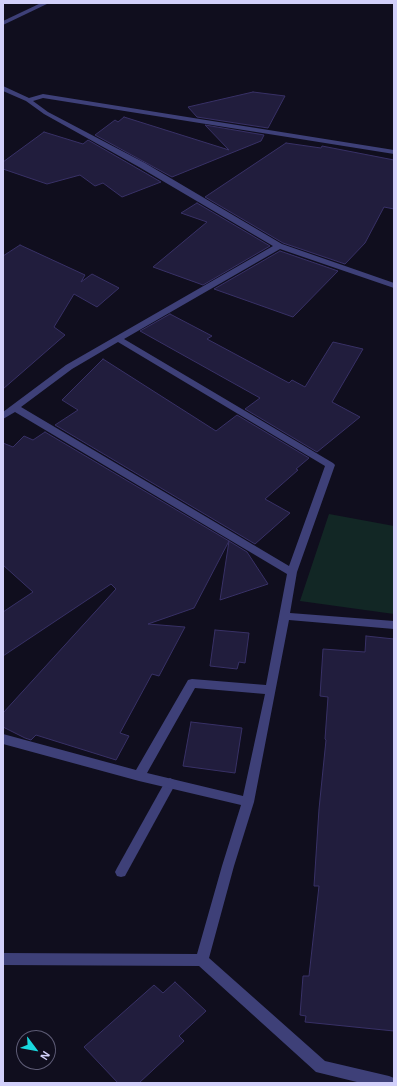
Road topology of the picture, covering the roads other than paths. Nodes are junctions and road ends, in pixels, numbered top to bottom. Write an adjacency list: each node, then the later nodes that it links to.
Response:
1 (46, 3): 2 (street)
2 (3, 23)
3 (3, 88): 4 (street)
4 (28, 100): 5 (street); 6 (street)
5 (394, 152)
6 (279, 246): 7 (street); 8 (street)
7 (394, 286)
8 (117, 338): 9 (street); 11 (street)
9 (15, 408): 10 (street); 11 (street)
10 (3, 416)
11 (292, 572): 12 (street)
12 (284, 616): 13 (street); 14 (street)
13 (394, 625)
14 (271, 690): 16 (street); 18 (street)
15 (3, 739): 16 (street)
16 (139, 776): 17 (street)
17 (170, 784): 18 (street); 19 (street)
18 (248, 802): 21 (street)
19 (121, 872)
20 (3, 959): 21 (street)
21 (202, 960): 22 (street)
22 (389, 1083)

